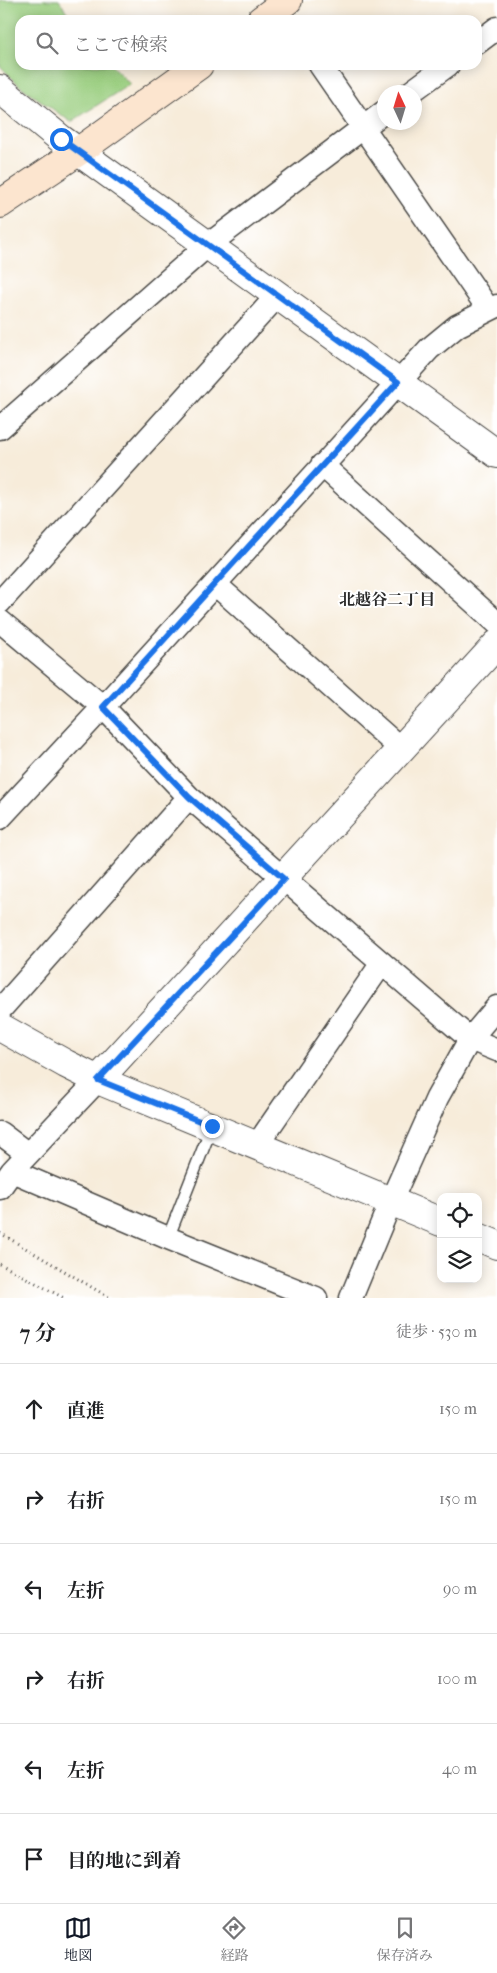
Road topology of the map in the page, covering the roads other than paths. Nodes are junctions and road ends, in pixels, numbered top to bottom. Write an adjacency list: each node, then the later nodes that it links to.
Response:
1 (497, 28): 2 (street)
2 (482, 39)
3 (192, 70): 10 (main road)
4 (323, 70): 9 (street)
5 (441, 70): 6 (street)
6 (421, 85)
7 (0, 89): 10 (street)
8 (377, 117): 9 (street)
9 (363, 128): 12 (street); 14 (street)
10 (80, 151): 11 (main road); 12 (street)
11 (0, 204)
12 (208, 245): 13 (street); 16 (street)
13 (278, 296): 15 (street); 20 (street)
14 (493, 308): 15 (street)
15 (398, 382): 17 (street); 18 (street)
16 (0, 428)
17 (497, 454)
18 (322, 465): 19 (street); 22 (street)
19 (215, 584): 24 (street); 25 (street)
20 (0, 602)
21 (0, 621): 24 (street)
22 (497, 623)
23 (497, 644): 25 (street)
24 (103, 707): 26 (street); 27 (street)
25 (401, 749): 28 (street)
26 (189, 797): 28 (street); 31 (street)
27 (0, 818)
28 (284, 879): 29 (street); 35 (street)
29 (382, 963): 33 (street); 38 (street)
30 (497, 1008): 33 (street)
31 (0, 1010)
32 (0, 1027): 35 (street)
33 (470, 1039): 34 (street); 41 (street)
34 (497, 1050)
35 (98, 1080): 36 (street); 39 (street)
36 (212, 1126): 38 (street); 43 (lane)
37 (0, 1133): 39 (street)
38 (257, 1145): 41 (street)
39 (28, 1154): 40 (street)
40 (6, 1180): 43 (street)
41 (391, 1201): 42 (street); 47 (street)
42 (437, 1220)
43 (168, 1238): 46 (street)
44 (480, 1238): 45 (street)
45 (497, 1245)
46 (316, 1298)
47 (350, 1298)

